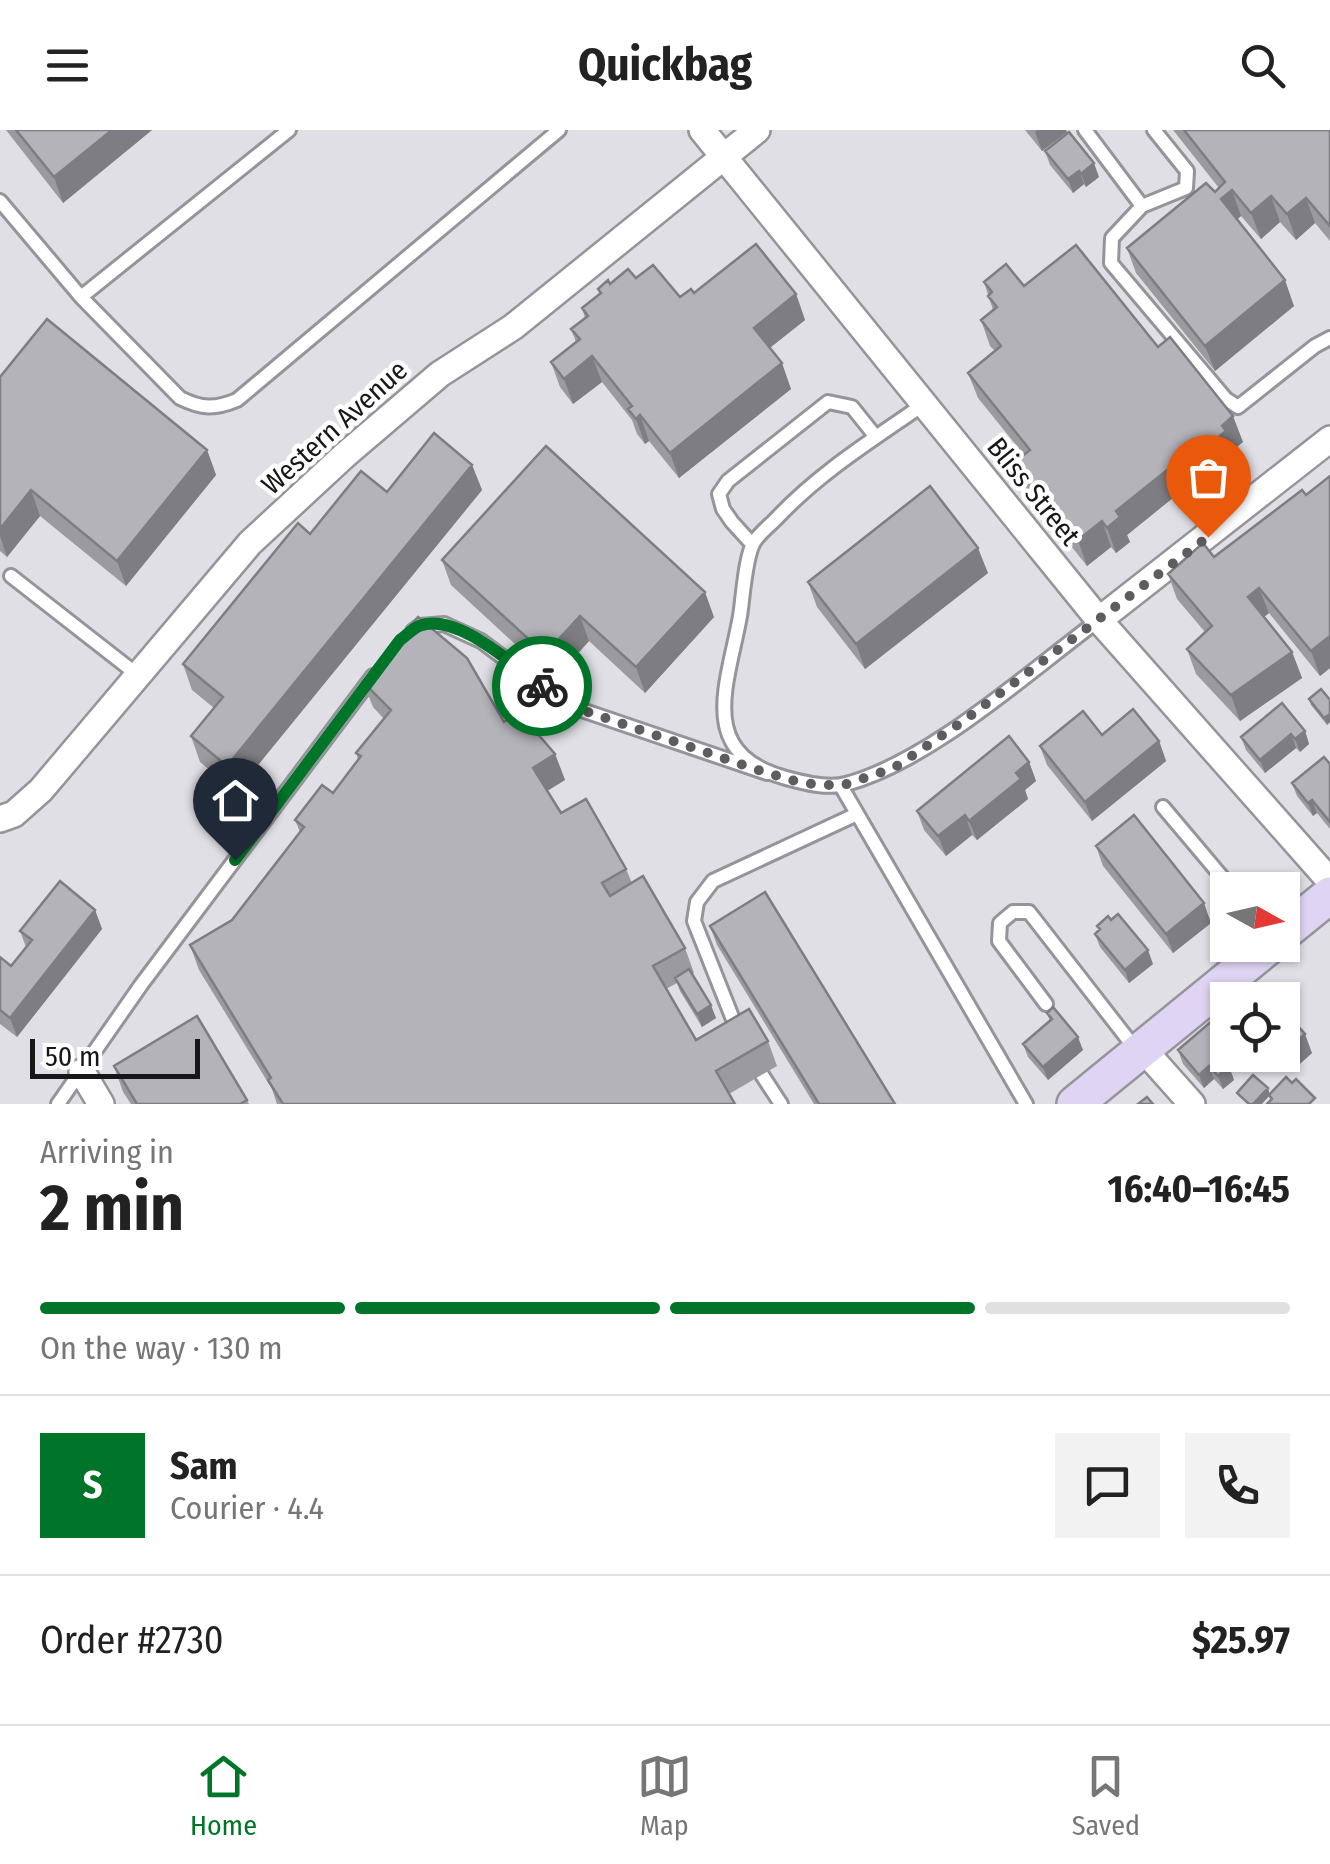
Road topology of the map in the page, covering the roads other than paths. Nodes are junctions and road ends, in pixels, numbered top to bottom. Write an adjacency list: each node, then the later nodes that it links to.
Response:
1 (289, 130): 10 (lane)
2 (559, 130): 10 (lane)
3 (702, 130): 7 (street, Bliss Street)
4 (757, 130): 7 (street, Western Avenue)
5 (1086, 130): 9 (lane)
6 (1154, 130): 9 (lane)
7 (724, 156): 12 (street, Bliss Street); 20 (street, Western Avenue)
8 (0, 201): 10 (lane)
9 (1142, 206): 11 (lane)
10 (81, 297)
11 (1330, 338)
12 (924, 404): 13 (lane); 17 (street, Bliss Street)
13 (876, 436): 15 (lane); 15 (lane)
14 (1330, 439): 17 (street)
15 (752, 544): 21 (lane)
16 (11, 576): 20 (lane)
17 (1099, 620): 22 (lane); 27 (street, Bliss Street)
18 (400, 640): 21 (lane)
19 (376, 672): 34 (lane)
20 (140, 676): 25 (street, Western Avenue)
21 (767, 773): 22 (lane)
22 (841, 786): 24 (lane)
23 (1163, 806): 26 (lane)
24 (857, 814): 32 (lane); 39 (lane)
25 (4, 824)
26 (1218, 872)
27 (1330, 882)
28 (1330, 895): 29 (main road)
29 (1300, 919)
30 (1249, 962): 33 (main road)
31 (1046, 1004): 33 (lane)
32 (743, 1043)
33 (1141, 1051): 40 (main road); 41 (street)
34 (82, 1072): 36 (lane); 37 (street)
35 (762, 1075): 38 (lane)
36 (58, 1104)
37 (101, 1104)
38 (781, 1104)
39 (1026, 1104)
40 (1075, 1104)
41 (1192, 1104)

